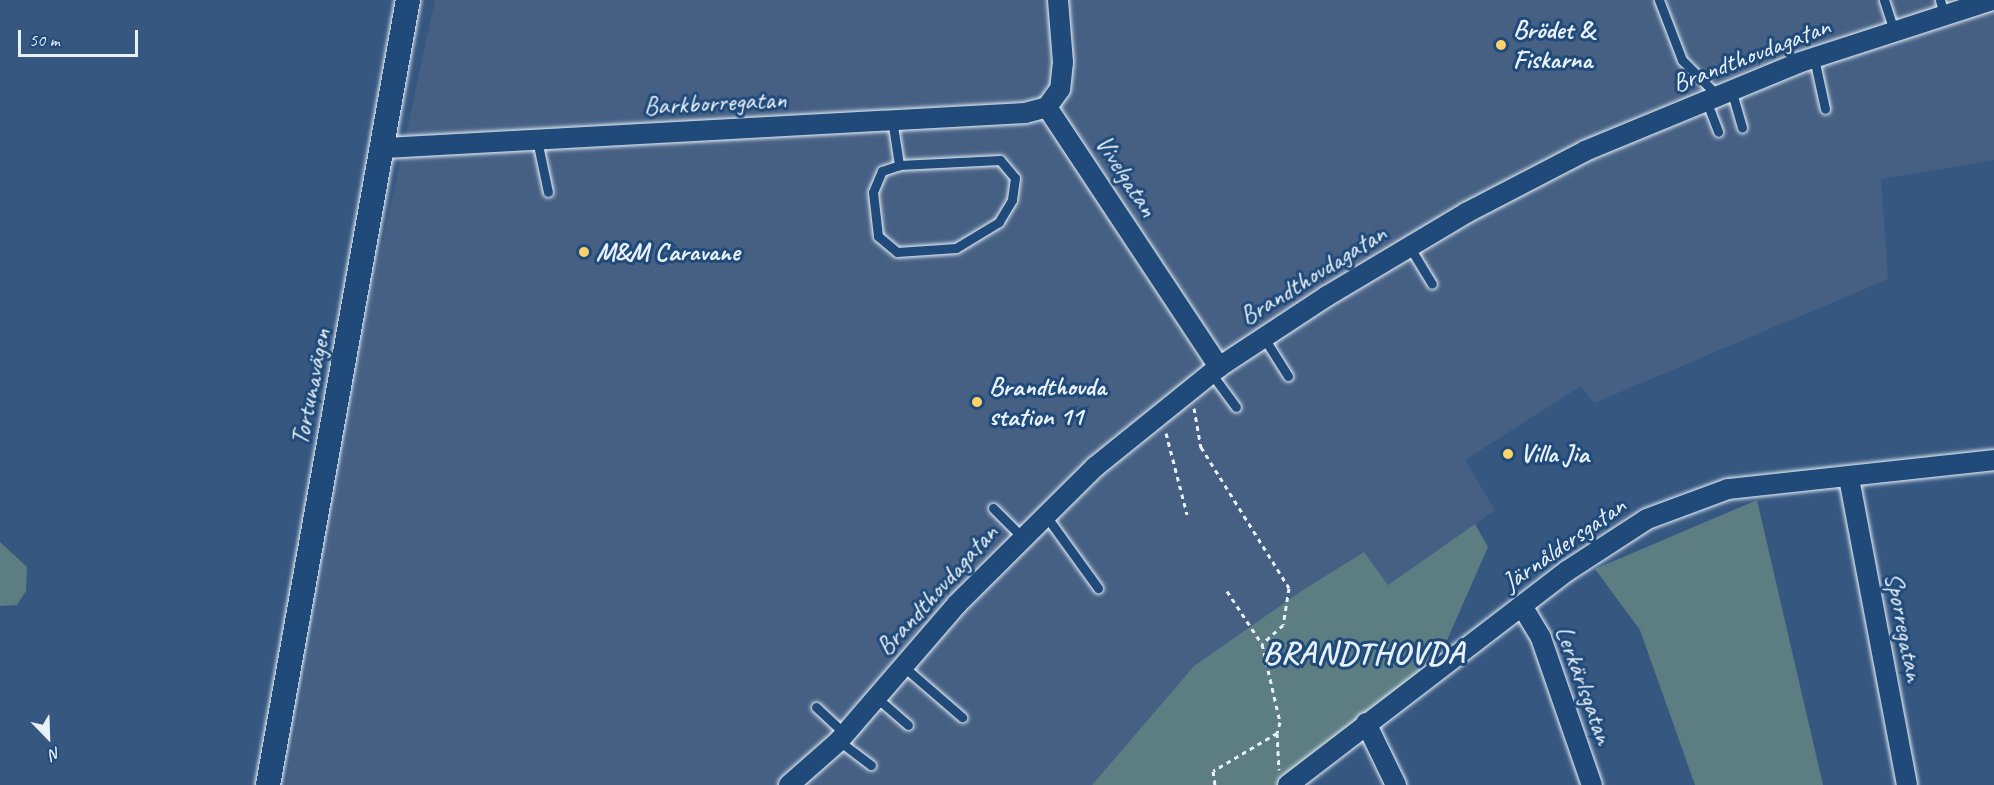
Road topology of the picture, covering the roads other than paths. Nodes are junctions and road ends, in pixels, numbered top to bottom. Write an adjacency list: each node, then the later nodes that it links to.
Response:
1 (408, 0): 16 (street, Tortunavägen)
2 (1058, 0): 10 (street)
3 (1659, 0): 9 (lane)
4 (1884, 0): 7 (lane)
5 (1992, 0): 6 (street, Brandthovdagatan)
6 (1942, 8): 7 (street, Brandthovdagatan)
7 (1894, 32): 8 (street, Brandthovdagatan)
8 (1814, 58): 9 (street, Brandthovdagatan); 11 (lane)
9 (1718, 95): 13 (lane); 14 (lane); 19 (street, Brandthovdagatan)
10 (1047, 106): 12 (street, Barkborregatan); 22 (street, Vivelgatan)
11 (1825, 109)
12 (892, 119): 15 (street, Barkborregatan); 17 (lane)
13 (1742, 127)
14 (1718, 132)
15 (537, 140): 16 (street, Barkborregatan); 18 (lane)
16 (385, 148): 41 (street, Tortunavägen)
17 (899, 165): 17 (lane)
18 (548, 192)
19 (1409, 246): 20 (lane); 21 (street, Brandthovdagatan)
20 (1432, 284)
21 (1264, 338): 22 (street, Brandthovdagatan); 23 (lane)
22 (1215, 370): 24 (lane); 28 (street, Brandthovdagatan)
23 (1288, 376)
24 (1236, 407)
25 (1994, 460): 26 (street, Järnåldersgatan)
26 (1849, 478): 31 (street, Järnåldersgatan); 45 (street, Sporregatan)
27 (993, 508): 29 (lane)
28 (1044, 514): 29 (street, Brandthovdagatan); 30 (lane)
29 (1021, 536): 32 (street, Brandthovdagatan)
30 (1098, 588)
31 (1522, 606): 36 (street, Järnåldersgatan); 44 (street, Lerkärlsgatan)
32 (904, 667): 33 (street, Brandthovdagatan); 35 (lane)
33 (877, 698): 37 (lane); 38 (street, Brandthovdagatan)
34 (816, 706): 38 (lane)
35 (962, 717)
36 (1366, 723): 40 (street, Järnåldersgatan); 43 (street)
37 (908, 725)
38 (842, 738): 39 (lane); 42 (street, Brandthovdagatan)
39 (872, 765)
40 (1284, 781)
41 (268, 785)
42 (789, 785)
43 (1396, 785)
44 (1592, 785)
45 (1907, 785)

